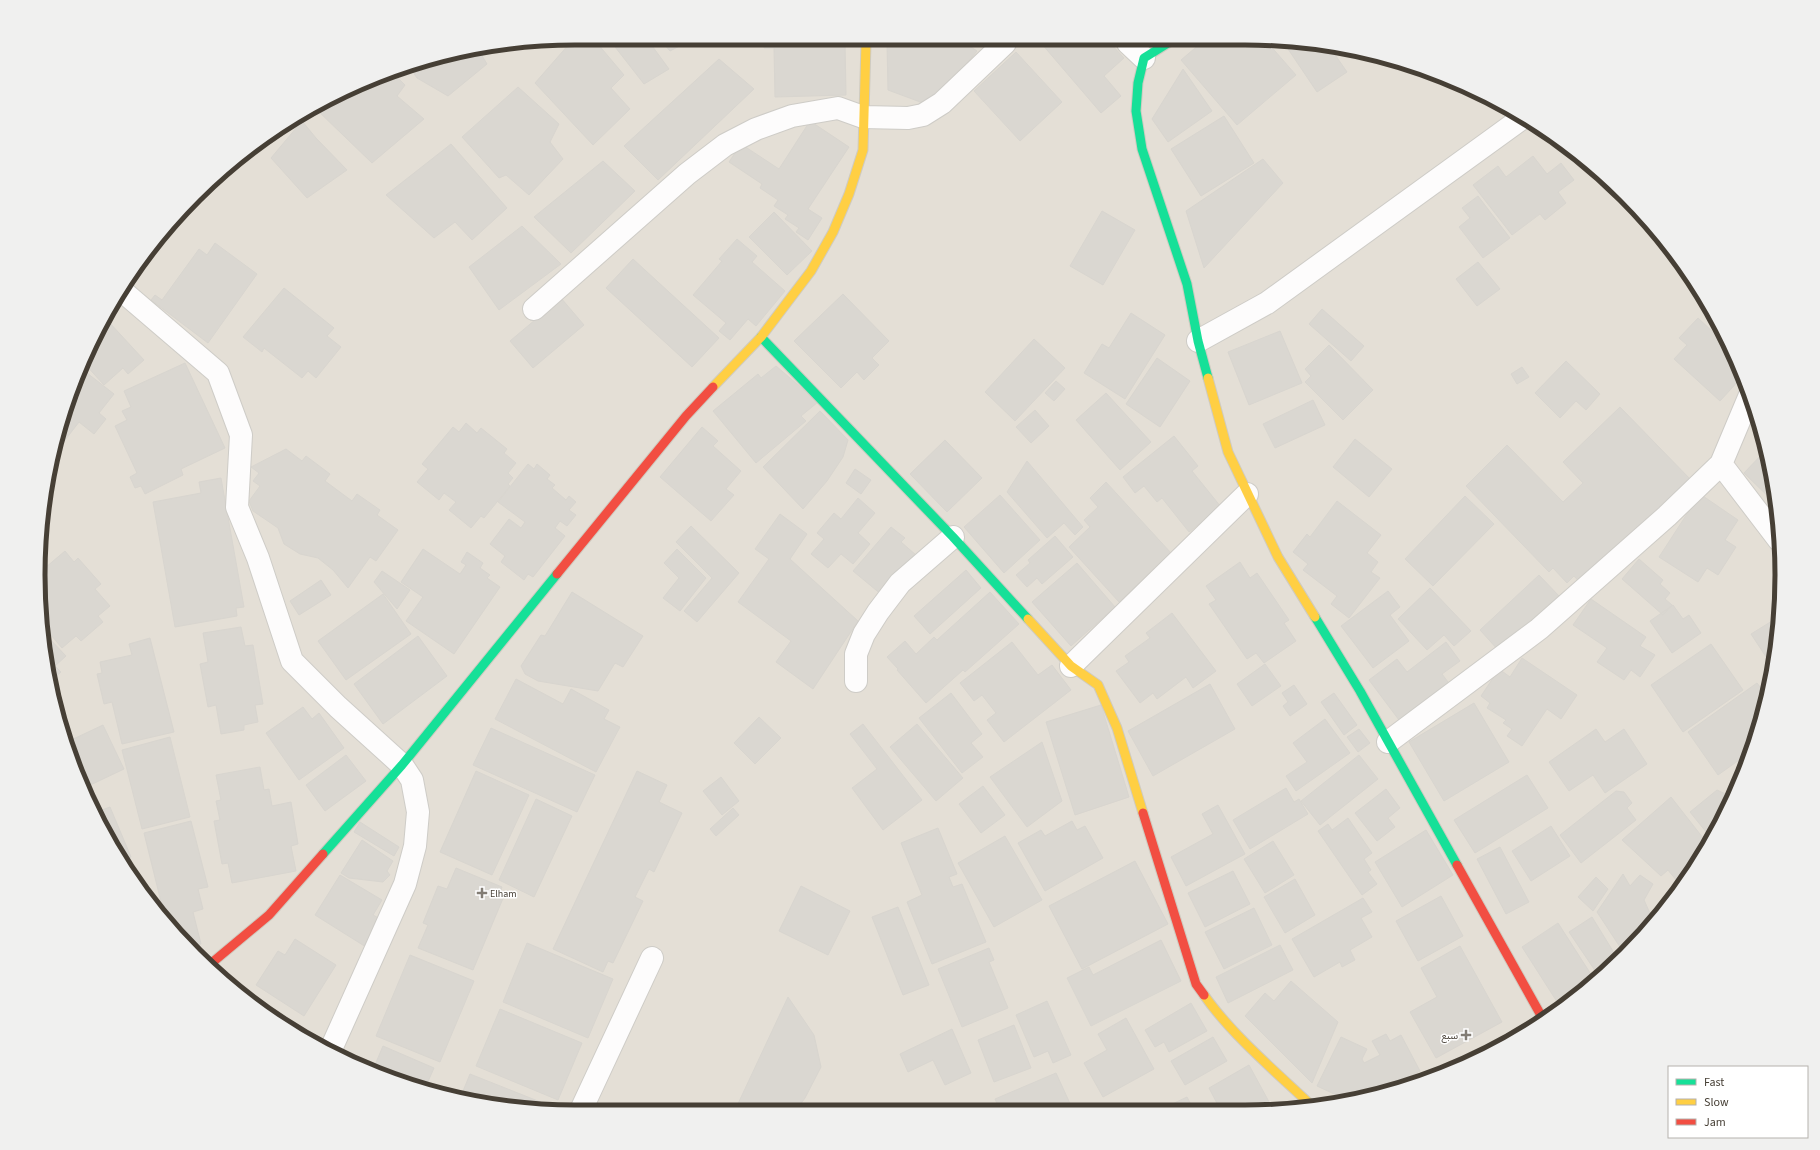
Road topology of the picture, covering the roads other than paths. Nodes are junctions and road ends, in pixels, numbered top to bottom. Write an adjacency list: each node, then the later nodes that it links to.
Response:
1 (866, 45): 6 (street)
2 (1004, 45): 6 (street)
3 (1130, 45): 5 (street)
4 (1165, 45): 5 (street)
5 (1144, 58): 11 (street)
6 (863, 117): 9 (street); 10 (street)
7 (1518, 121): 11 (street)
8 (126, 294): 20 (street)
9 (534, 309)
10 (761, 336): 16 (street); 20 (street)
11 (1198, 341): 14 (street)
12 (1746, 403): 13 (street)
13 (1721, 464): 15 (street); 19 (street)
14 (1247, 494): 17 (street); 19 (street)
15 (1773, 532)
16 (953, 538): 17 (street); 18 (street)
17 (1071, 666): 25 (street)
18 (856, 681)
19 (1388, 742): 23 (street)
20 (402, 765): 22 (street); 24 (street)
21 (652, 958): 26 (street)
22 (213, 962)
23 (1541, 1015)
24 (333, 1046)
25 (1307, 1101)
26 (583, 1105)

